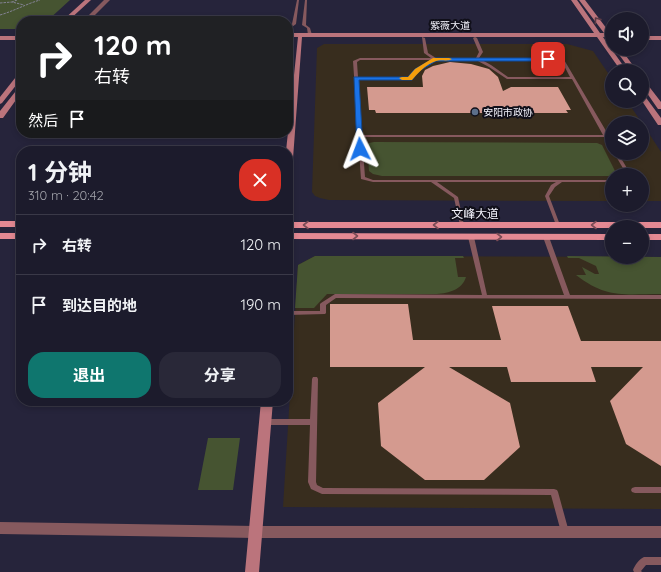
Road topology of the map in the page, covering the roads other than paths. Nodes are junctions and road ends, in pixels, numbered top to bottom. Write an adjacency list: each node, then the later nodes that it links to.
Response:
1 (88, 0): 8 (street)
2 (96, 0): 9 (street)
3 (107, 0): 10 (street)
4 (298, 0): 11 (lane)
5 (306, 0): 13 (lane)
6 (574, 0): 18 (street)
7 (582, 0): 12 (street, one-way to 7)
8 (71, 16)
9 (79, 16)
10 (91, 16)
11 (293, 25)
12 (605, 30)
13 (310, 35): 16 (street, 紫薇大道); 18 (street, 紫薇大道)
14 (0, 36): 15 (street)
15 (16, 36)
16 (293, 36)
17 (293, 37): 22 (street, 紫薇大道)
18 (600, 37): 19 (street, 紫薇大道); 24 (street, 紫薇大道); 27 (street)
19 (605, 37)
20 (649, 37): 21 (street)
21 (661, 37)
22 (300, 38): 23 (street, 紫薇大道); 37 (street)
23 (423, 38): 24 (street, 紫薇大道); 25 (lane)
24 (475, 38): 26 (lane)
25 (435, 59): 26 (lane); 28 (lane); 28 (lane)
26 (477, 59): 29 (lane); 29 (lane)
27 (619, 64)
28 (356, 78): 40 (lane)
29 (573, 78): 39 (lane)
30 (16, 81): 33 (street)
31 (649, 91): 35 (street)
32 (16, 95): 36 (street)
33 (0, 102)
34 (649, 106): 38 (street)
35 (661, 107)
36 (0, 116)
37 (293, 116)
38 (661, 123)
39 (605, 133)
40 (359, 136): 41 (lane); 42 (lane)
41 (605, 136)
42 (431, 181): 43 (lane); 48 (lane)
43 (562, 181): 44 (lane); 49 (lane)
44 (605, 181)
45 (0, 224): 46 (main road)
46 (16, 224)
47 (293, 224): 48 (main road, 文峰大道, one-way to 47)
48 (462, 225): 49 (main road, 文峰大道)
49 (558, 225): 50 (main road, 文峰大道, one-way to 49)
50 (661, 225)
51 (0, 236): 52 (main road)
52 (16, 236)
53 (293, 236): 54 (main road, 文峰大道, one-way to 54)
54 (470, 237): 55 (main road, 文峰大道, one-way to 55); 59 (lane)
55 (546, 237): 56 (main road, 文峰大道); 60 (lane)
56 (605, 237)
57 (649, 237): 58 (main road)
58 (661, 237)
59 (485, 297): 60 (lane); 62 (lane)
60 (568, 297): 61 (lane)
61 (661, 297)
62 (293, 313)
63 (315, 379): 66 (lane)
64 (267, 406): 65 (street)
65 (266, 422): 66 (lane); 70 (street)
66 (313, 422): 71 (lane)
67 (635, 490): 68 (lane)
68 (661, 490)
69 (0, 528): 70 (street)
70 (256, 532): 71 (street); 74 (street)
71 (565, 532): 72 (street)
72 (661, 532)
73 (661, 561): 75 (lane)
74 (252, 572)
75 (638, 572)

